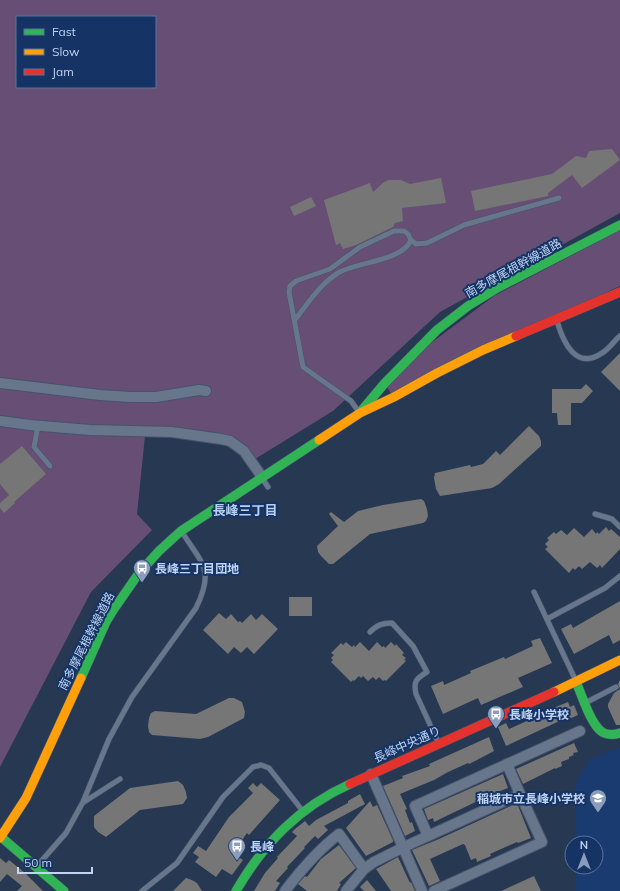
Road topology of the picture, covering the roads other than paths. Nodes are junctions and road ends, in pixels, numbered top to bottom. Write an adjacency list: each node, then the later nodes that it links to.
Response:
1 (559, 198): 3 (lane)
2 (620, 224): 10 (main road, 南多摩尾根幹線道路)
3 (411, 240): 5 (lane); 5 (lane)
4 (620, 292): 6 (main road, 南多摩尾根幹線道路)
5 (295, 320): 10 (lane)
6 (556, 320): 7 (lane); 10 (main road, 南多摩尾根幹線道路)
7 (620, 336)
8 (0, 383): 9 (street)
9 (206, 390)
10 (360, 413): 14 (main road, 南多摩尾根幹線道路)
11 (0, 421): 12 (street)
12 (38, 426): 13 (lane); 14 (street)
13 (50, 466)
14 (262, 477): 15 (lane); 18 (main road, 南多摩尾根幹線道路)
15 (268, 487)
16 (595, 514): 17 (lane)
17 (620, 527)
18 (181, 531): 34 (lane); 37 (main road, 南多摩尾根幹線道路)
19 (620, 576): 21 (lane)
20 (534, 592): 21 (lane)
21 (548, 619): 24 (lane)
22 (370, 632): 29 (lane)
23 (620, 660): 24 (main road, 長峰中央通り)
24 (576, 682): 26 (main road); 29 (main road, 長峰中央通り)
25 (616, 687): 26 (lane)
26 (586, 703): 28 (main road)
27 (580, 731): 30 (street)
28 (620, 733)
29 (439, 743): 31 (main road, 長峰中央通り)
30 (507, 764): 33 (street); 36 (street)
31 (370, 774): 35 (main road, 長峰中央通り); 38 (street)
32 (120, 779): 34 (lane)
33 (520, 794): 36 (street); 47 (street)
34 (83, 802): 39 (lane)
35 (303, 811): 42 (lane); 43 (main road, 長峰中央通り)
36 (428, 836): 38 (street)
37 (1, 838): 39 (main road)
38 (404, 847): 40 (street); 46 (street)
39 (36, 866): 41 (main road)
40 (364, 869): 44 (street); 45 (street)
41 (64, 891)
42 (142, 891)
43 (236, 891)
44 (285, 891)
45 (346, 891)
46 (422, 891)
47 (434, 891)

